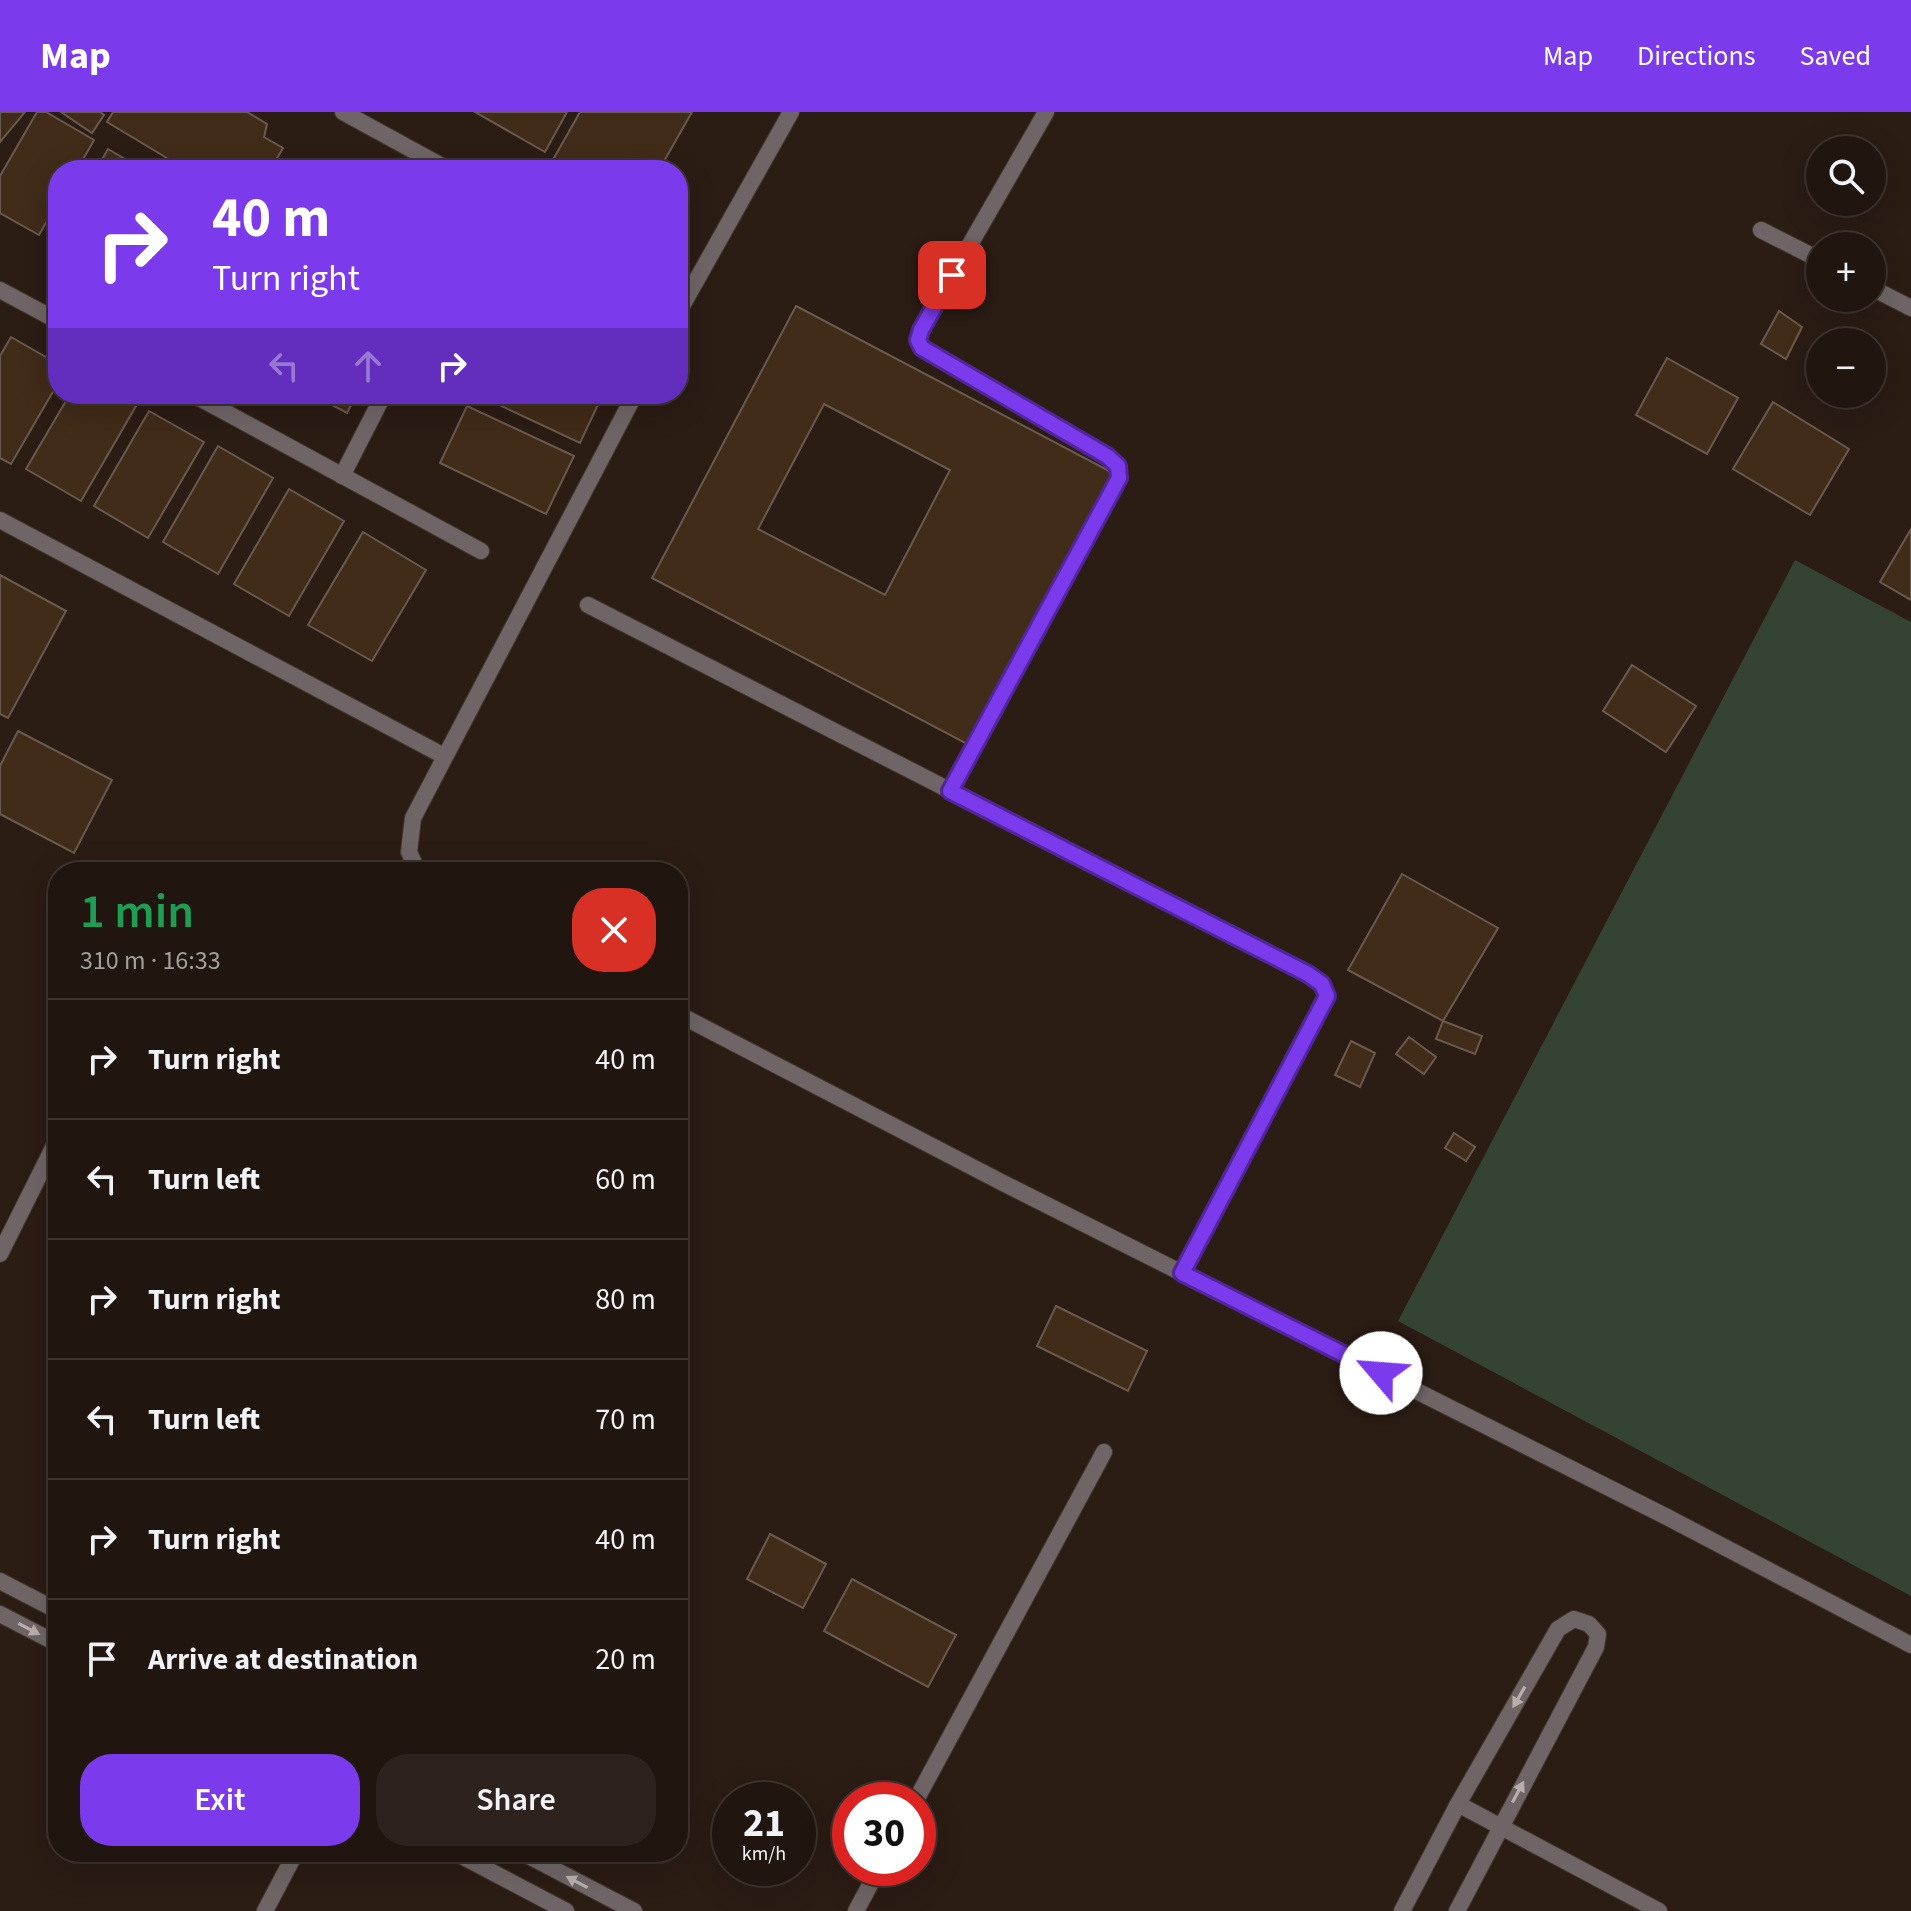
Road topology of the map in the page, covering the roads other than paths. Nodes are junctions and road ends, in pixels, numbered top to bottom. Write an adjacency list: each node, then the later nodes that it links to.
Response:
1 (343, 112): 4 (street)
2 (791, 112): 7 (street)
3 (1046, 112): 20 (street)
4 (431, 160)
5 (1761, 230): 6 (street)
6 (1806, 253)
7 (688, 282)
8 (0, 290): 11 (street)
9 (1886, 295): 10 (street)
10 (1911, 308)
11 (48, 316)
12 (210, 404): 15 (street)
13 (379, 404): 15 (street)
14 (630, 404): 19 (street)
15 (342, 476): 17 (street)
16 (0, 520): 19 (street)
17 (481, 551)
18 (588, 605): 20 (street)
19 (444, 756): 21 (street)
20 (950, 791): 25 (street)
21 (414, 862)
22 (688, 1019): 25 (street)
23 (48, 1158): 24 (street)
24 (0, 1254)
25 (1182, 1273): 31 (street)
26 (1104, 1452): 32 (street)
27 (0, 1581): 28 (street)
28 (48, 1606)
29 (0, 1614): 30 (street, one-way to 30)
30 (48, 1639)
31 (1911, 1645)
32 (926, 1782)
33 (1458, 1804): 34 (street); 34 (street, one-way to 33); 43 (street)
34 (1500, 1827): 44 (street); 45 (street)
35 (291, 1862): 39 (street)
36 (473, 1862): 40 (street)
37 (540, 1862): 41 (street, one-way to 37)
38 (869, 1886): 42 (street)
39 (265, 1911)
40 (566, 1911)
41 (634, 1911)
42 (856, 1911)
43 (1402, 1911)
44 (1457, 1911)
45 (1659, 1911)

